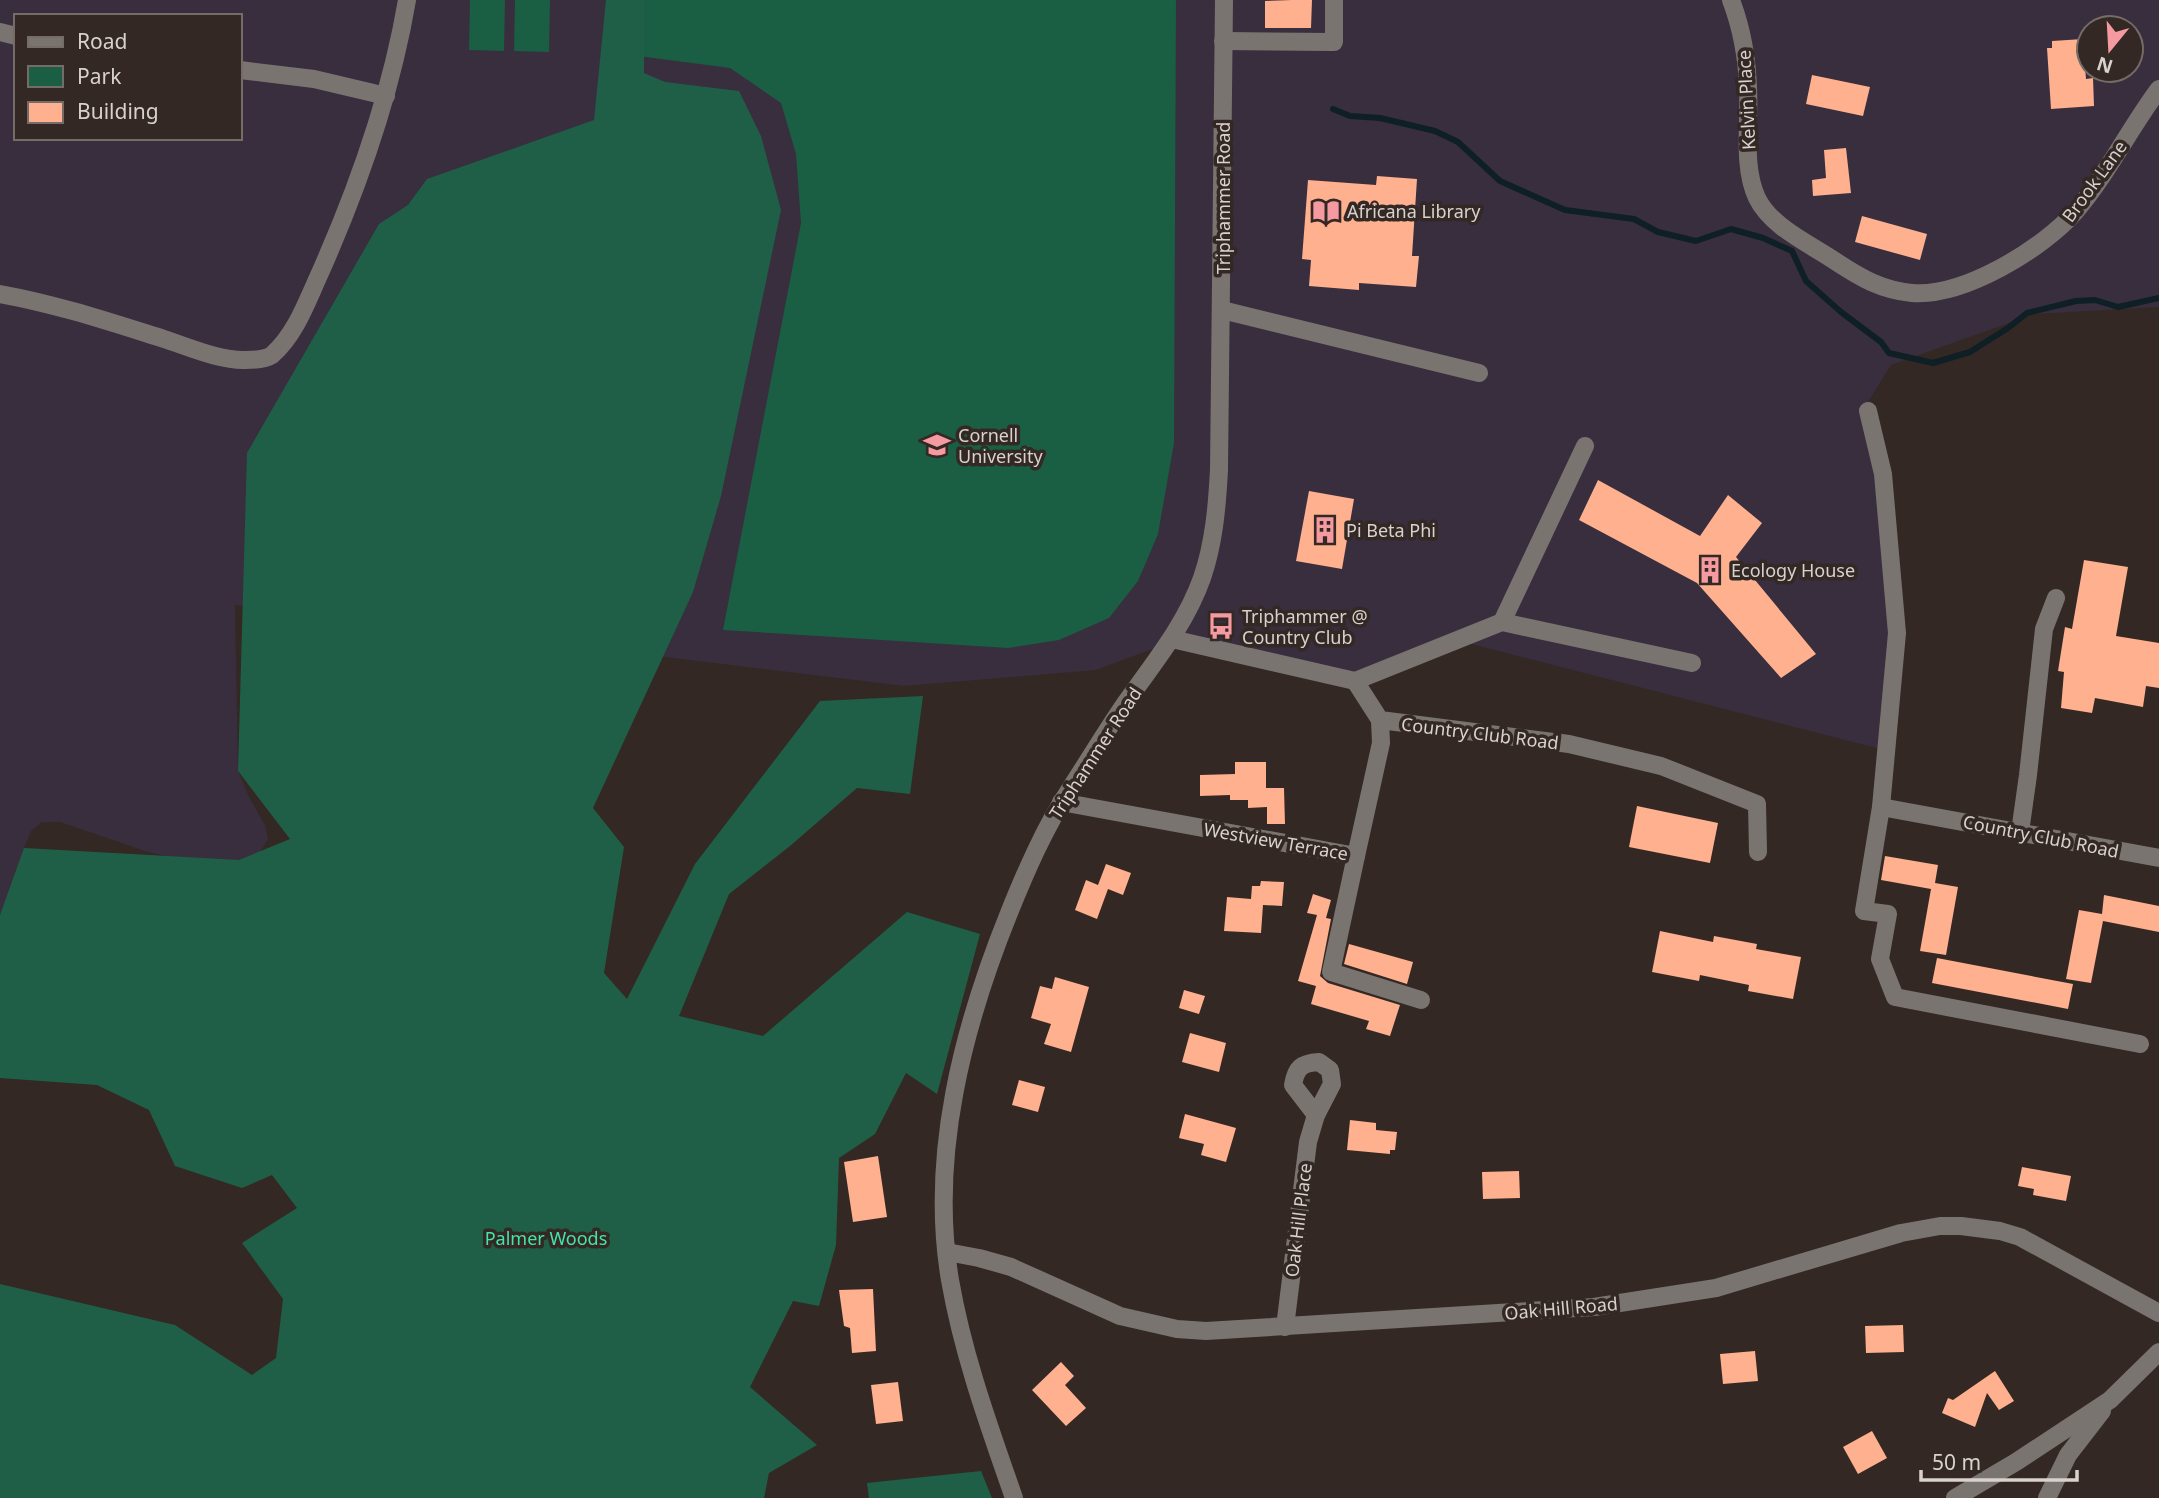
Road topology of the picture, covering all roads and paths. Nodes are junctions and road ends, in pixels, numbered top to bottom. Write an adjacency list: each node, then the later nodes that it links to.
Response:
1 (407, 0): 8 (street)
2 (1224, 0): 5 (street, Triphammer Road)
3 (1334, 0): 5 (street)
4 (1731, 0): 9 (street, Kelvin Place)
5 (1223, 41): 11 (street, Triphammer Road)
6 (242, 70): 8 (street)
7 (2159, 89): 9 (street, Brook Lane)
8 (386, 96): 10 (street)
9 (1758, 200)
10 (0, 294)
11 (1222, 310): 12 (street); 17 (street, Triphammer Road)
12 (1479, 373)
13 (1868, 411): 22 (street)
14 (1585, 446): 16 (street)
15 (2056, 598): 23 (street)
16 (1502, 622): 18 (street); 19 (street)
17 (1171, 639): 19 (street); 21 (street, Triphammer Road)
18 (1692, 663)
19 (1355, 681): 20 (street, Country Club Road)
20 (1380, 720): 24 (street, Country Club Road); 25 (street, Westview Terrace)
21 (1061, 802): 25 (street, Westview Terrace); 30 (street, Triphammer Road)
22 (1881, 807): 23 (street, Country Club Road); 28 (street)
23 (2020, 832): 26 (street, Country Club Road)
24 (1758, 852)
25 (1356, 856): 27 (street)
26 (2159, 858)
27 (1421, 1000)
28 (2140, 1044)
29 (1316, 1115): 32 (street, Oak Hill Place)
30 (947, 1252): 32 (street, Oak Hill Road); 35 (street, Triphammer Road)
31 (2159, 1313): 32 (street, Oak Hill Road)
32 (1285, 1326)
33 (2159, 1352): 34 (street)
34 (2110, 1400): 36 (street); 37 (street)
35 (1014, 1498)
36 (1955, 1498)
37 (2047, 1498)

